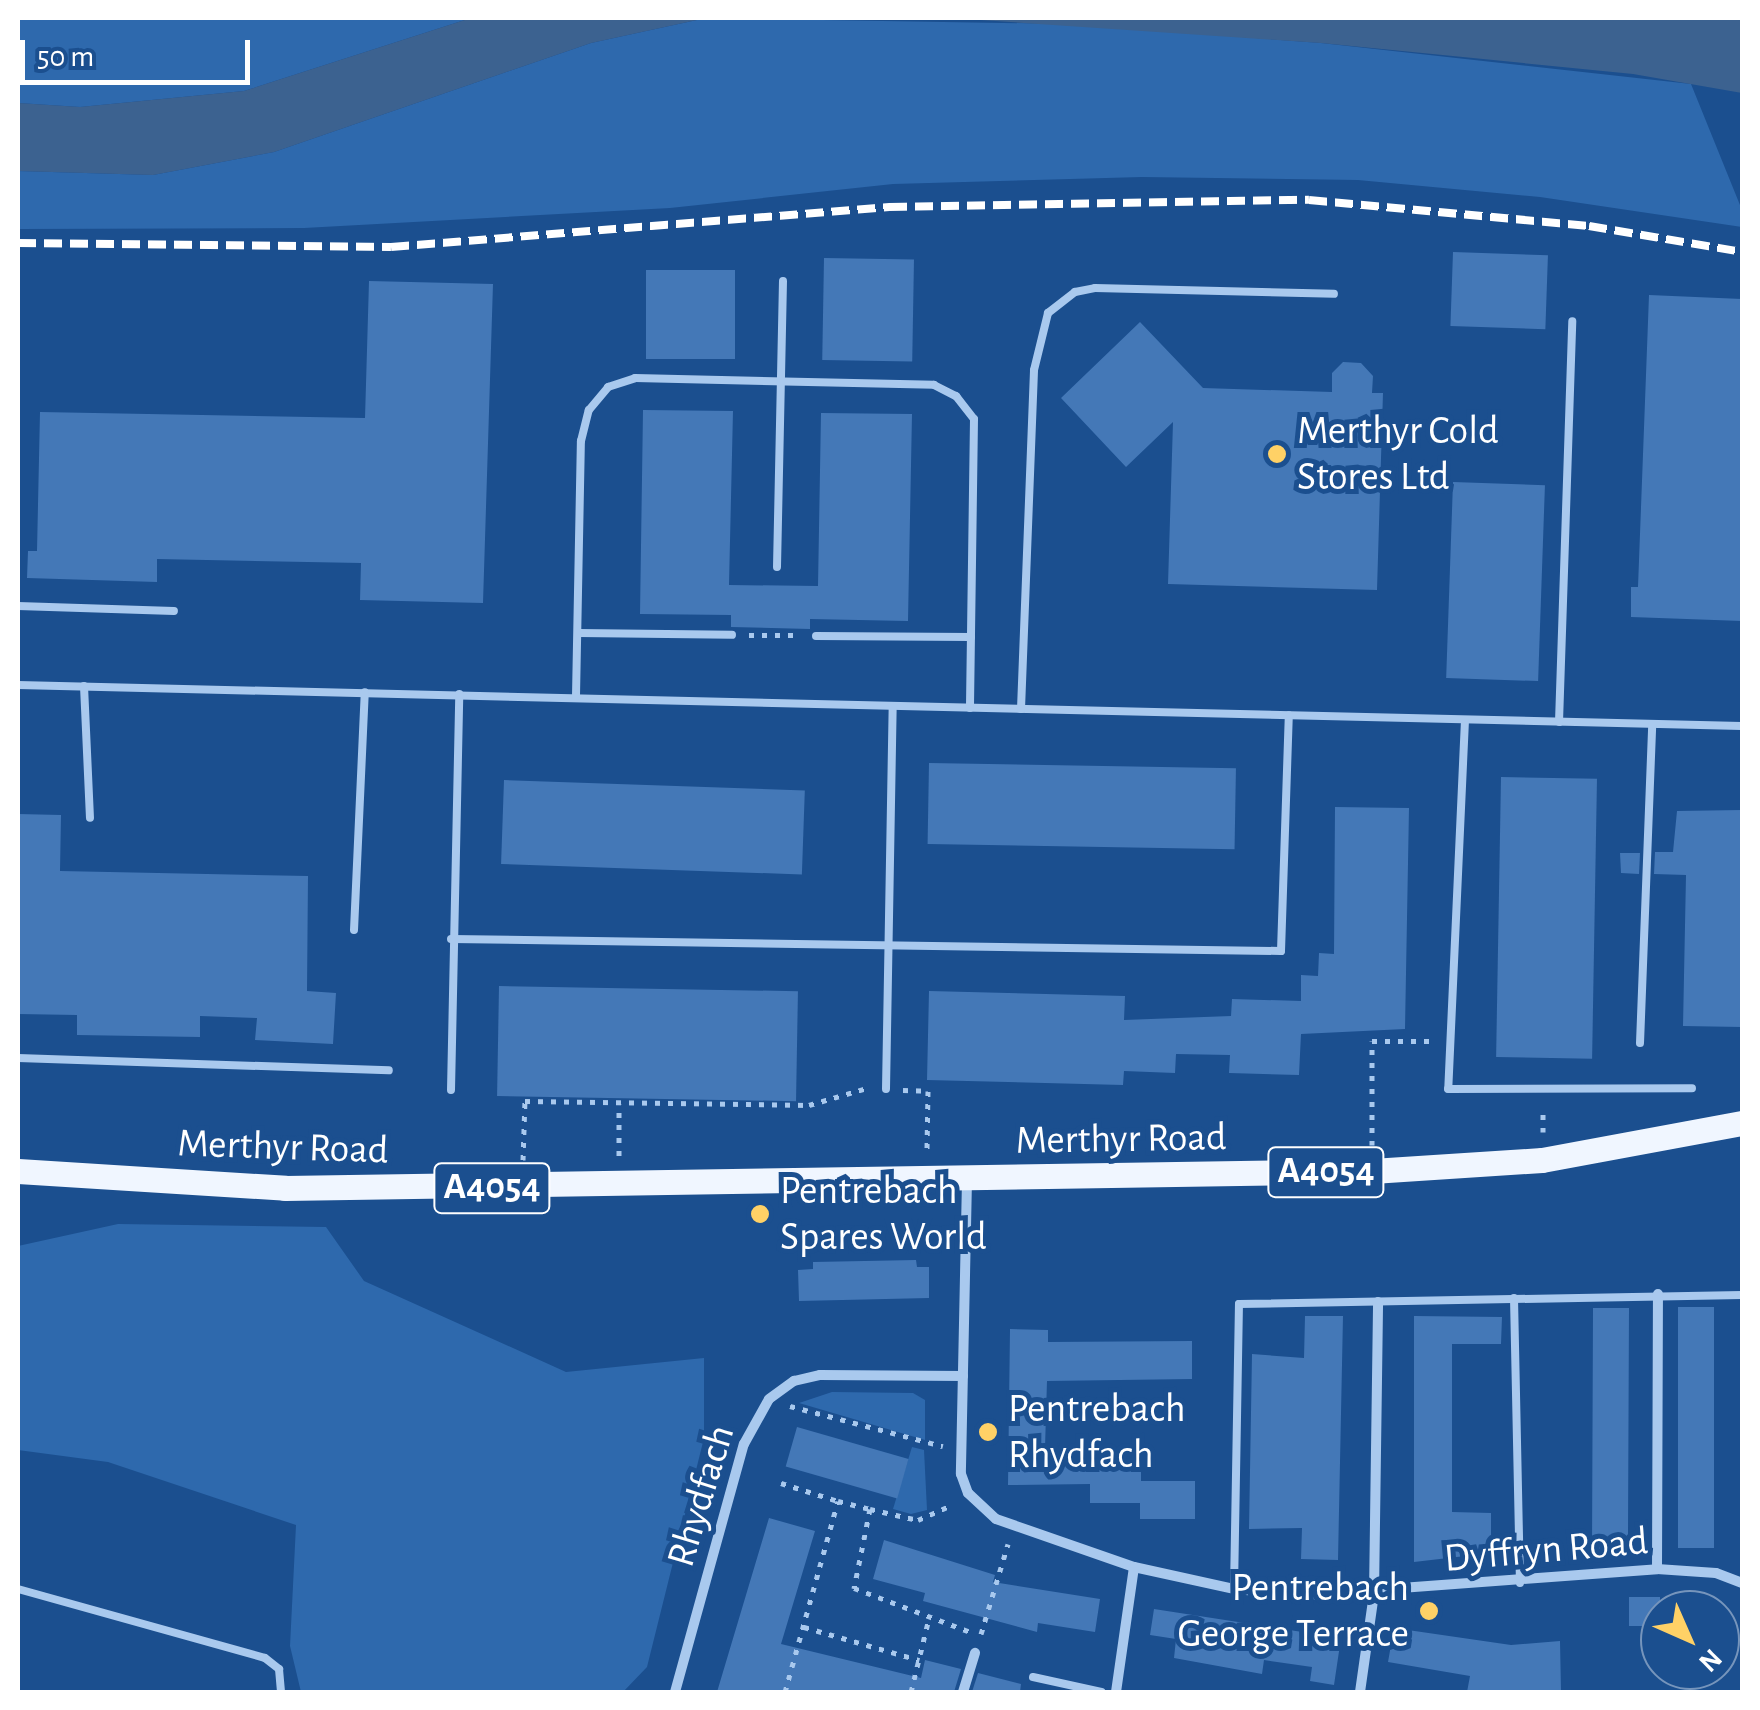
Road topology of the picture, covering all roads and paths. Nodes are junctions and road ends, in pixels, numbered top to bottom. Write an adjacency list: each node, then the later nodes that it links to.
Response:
1 (783, 281): 4 (lane)
2 (1334, 294): 19 (lane)
3 (1572, 321): 22 (lane)
4 (781, 381): 5 (lane); 8 (lane); 11 (lane)
5 (777, 567)
6 (18, 606): 7 (lane)
7 (174, 611)
8 (579, 633): 9 (lane); 16 (lane)
9 (732, 634): 10 (path)
10 (816, 636): 11 (lane)
11 (971, 637): 18 (lane)
12 (18, 685): 13 (lane)
13 (84, 686): 14 (lane); 25 (lane)
14 (366, 692): 15 (lane); 26 (lane)
15 (458, 694): 16 (lane); 27 (lane)
16 (576, 696): 17 (lane)
17 (893, 706): 18 (lane); 28 (lane)
18 (970, 708): 19 (lane)
19 (1020, 710): 20 (lane)
20 (1289, 716): 21 (lane); 28 (lane)
21 (1465, 720): 22 (lane); 29 (lane)
22 (1559, 722): 23 (lane)
23 (1652, 724): 24 (lane); 30 (lane)
24 (1742, 726)
25 (90, 818)
26 (354, 930)
27 (451, 939): 28 (lane); 36 (lane)
28 (889, 950): 34 (lane)
29 (1450, 1041): 35 (lane); 41 (path)
30 (1640, 1043)
31 (18, 1058): 32 (lane)
32 (390, 1070)
33 (1692, 1088): 35 (lane)
34 (886, 1089): 37 (path); 42 (path)
35 (1543, 1089): 39 (path)
36 (450, 1090)
37 (619, 1104): 44 (path); 45 (path)
38 (1742, 1123): 39 (main road, Merthyr Road / A4054)
39 (1542, 1160): 41 (main road, Merthyr Road / A4054)
40 (18, 1171): 45 (main road, Merthyr Road / A4054)
41 (1372, 1172): 43 (main road, Merthyr Road / A4054)
42 (926, 1180): 43 (main road, Merthyr Road / A4054); 44 (main road, Merthyr Road / A4054)
43 (967, 1180): 50 (street)
44 (619, 1186): 45 (main road, Merthyr Road / A4054)
45 (523, 1188)
46 (1658, 1294): 47 (lane); 48 (lane); 59 (street)
47 (1742, 1295)
48 (1514, 1298): 49 (lane); 60 (lane)
49 (1378, 1302): 63 (lane); 64 (street)
50 (963, 1376): 51 (street, Rhydfach); 52 (street)
51 (769, 1400): 52 (path); 72 (street, Rhydfach)
52 (961, 1445): 54 (street)
53 (782, 1482): 55 (path)
54 (968, 1493): 56 (path); 57 (street, Dyffryn Road)
55 (838, 1500): 56 (path); 66 (path)
56 (870, 1509): 65 (path)
57 (1013, 1527): 58 (street, Dyffryn Road); 67 (path)
58 (1134, 1567): 63 (street, Dyffryn Road); 77 (street)
59 (1657, 1569): 60 (street, Dyffryn Road); 61 (street, Dyffryn Road)
60 (1520, 1583): 64 (street, Dyffryn Road)
61 (1742, 1583)
62 (18, 1589): 71 (lane)
63 (1234, 1589): 64 (street, Dyffryn Road)
64 (1374, 1594): 78 (street)
65 (929, 1618): 67 (path); 69 (path)
66 (804, 1628): 69 (path); 73 (path)
67 (980, 1635): 68 (path)
68 (974, 1653): 75 (street)
69 (919, 1660): 74 (path)
70 (1034, 1677): 76 (lane)
71 (281, 1692)
72 (675, 1692)
73 (785, 1692)
74 (911, 1692)
75 (963, 1692)
76 (1101, 1692)
77 (1116, 1692)
78 (1360, 1692)

